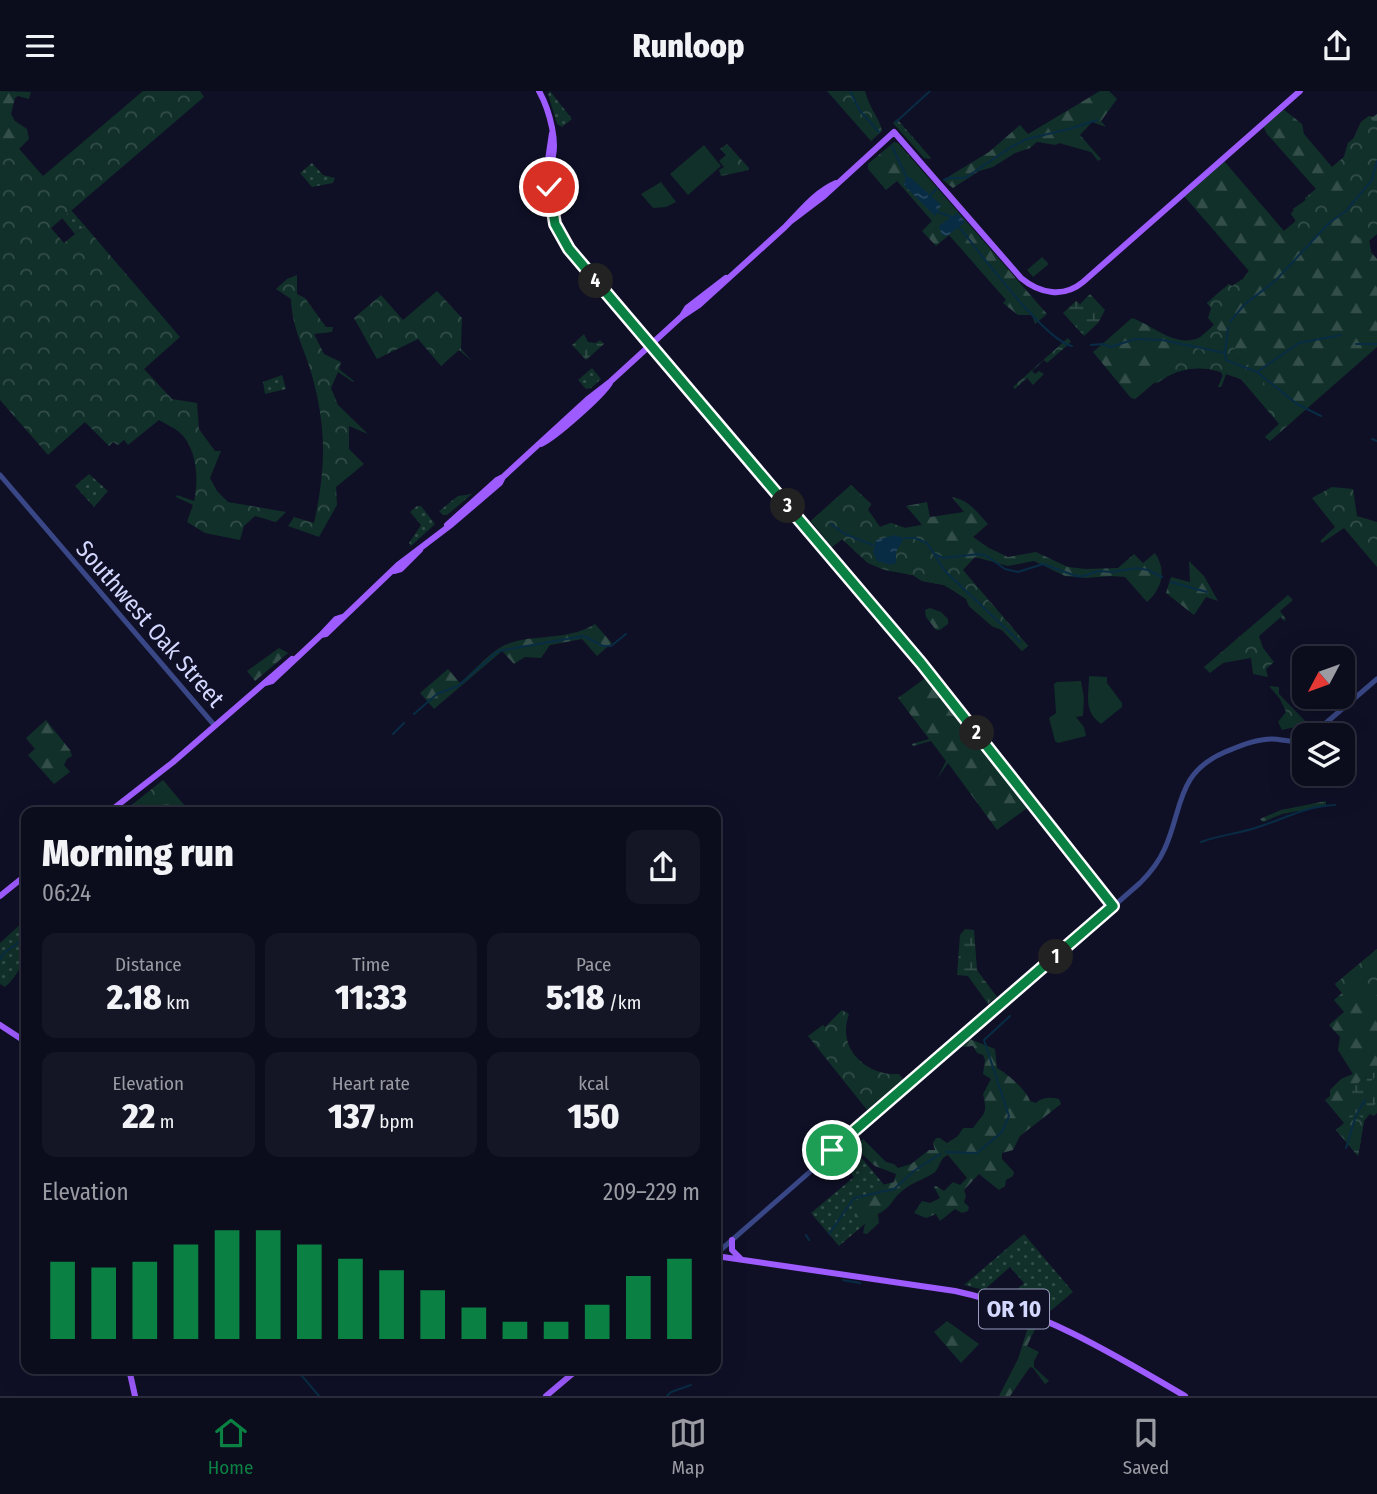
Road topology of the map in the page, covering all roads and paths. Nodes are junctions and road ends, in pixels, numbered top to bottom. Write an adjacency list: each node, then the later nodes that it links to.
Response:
1 (1300, 91): 3 (main road)
2 (540, 92): 3 (main road)
3 (651, 344): 7 (main road); 12 (street)
4 (0, 475): 7 (street, Southwest Oak Street)
5 (1377, 679): 6 (street)
6 (1326, 723)
7 (215, 726): 9 (main road)
8 (1292, 742): 12 (street)
9 (116, 807)
10 (21, 879): 11 (main road)
11 (0, 896)
12 (1113, 906): 15 (street)
13 (0, 1025): 14 (main road)
14 (21, 1037)
15 (732, 1240): 16 (street); 18 (main road)
16 (721, 1250)
17 (721, 1256): 18 (main road, OR 10)
18 (742, 1260): 23 (main road, OR 10)
19 (131, 1374): 21 (main road)
20 (572, 1374): 22 (main road)
21 (135, 1396)
22 (546, 1396)
23 (1185, 1396)

